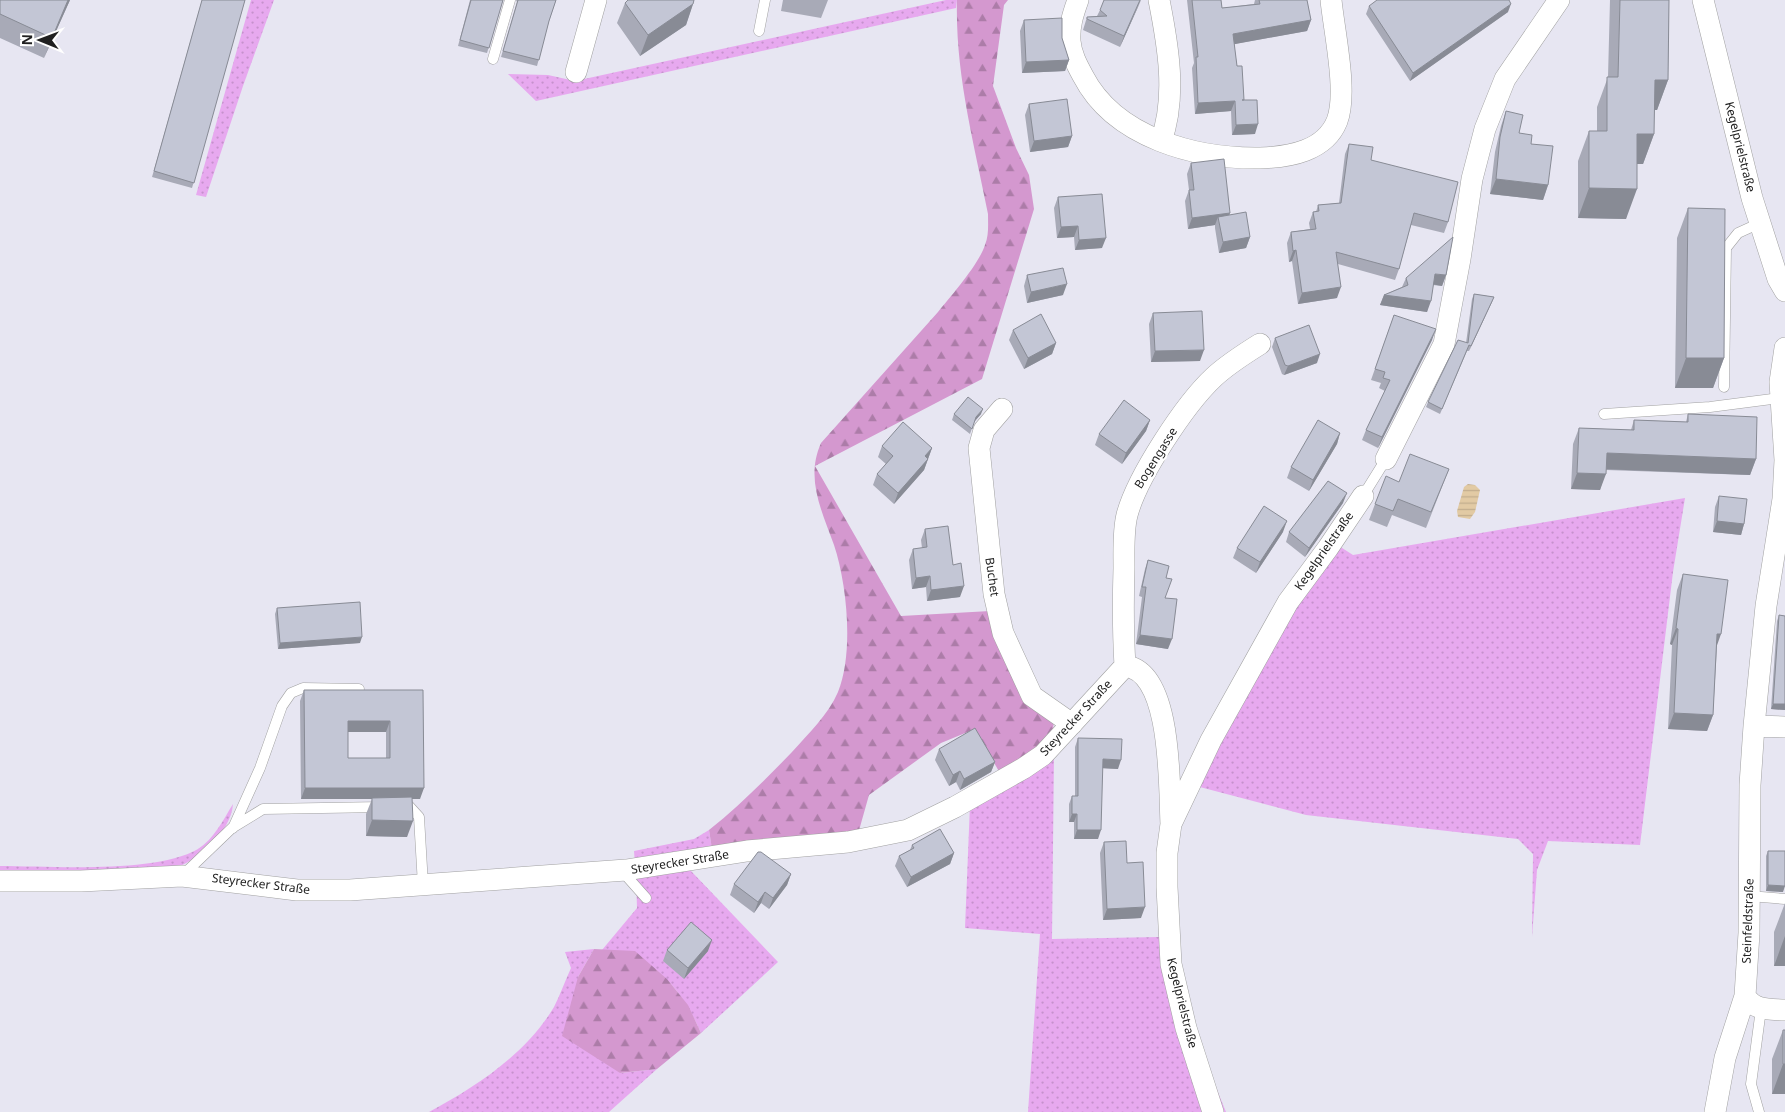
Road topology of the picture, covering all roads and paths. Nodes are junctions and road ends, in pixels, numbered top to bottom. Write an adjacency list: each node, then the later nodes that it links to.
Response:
1 (510, 0): 10 (lane)
2 (596, 0): 11 (street)
3 (765, 0): 9 (lane)
4 (1078, 0): 12 (street)
5 (1159, 0): 12 (street)
6 (1331, 0): 12 (street)
7 (1558, 0): 21 (street, Kegelprielstraße)
8 (1703, 0): 13 (street, Kegelprielstraße)
9 (759, 31)
10 (494, 59)
11 (576, 72)
12 (1162, 141)
13 (1760, 223): 14 (street, Kegelprielstraße); 17 (lane)
14 (1785, 291)
15 (1260, 344): 23 (street, Bogengasse)
16 (1785, 348): 18 (street, Steinfeldstraße)
17 (1724, 387)
18 (1780, 398): 20 (lane); 26 (street, Steinfeldstraße)
19 (1002, 409): 25 (street, Buchet)
20 (1604, 414)
21 (1386, 459): 22 (lane, Kegelprielstraße)
22 (1363, 496): 28 (street, Kegelprielstraße)
23 (1125, 666): 25 (street, Steyrecker Straße); 28 (street)
24 (359, 689): 29 (lane)
25 (1072, 724): 30 (street, Steyrecker Straße)
26 (1754, 726): 27 (street); 34 (street, Steinfeldstraße)
27 (1785, 727)
28 (1172, 824): 40 (street, Kegelprielstraße)
29 (232, 828): 31 (lane); 33 (lane)
30 (622, 870): 33 (street, Steyrecker Straße); 35 (lane)
31 (182, 876): 32 (street, Steyrecker Straße); 33 (street, Steyrecker Straße)
32 (0, 881)
33 (423, 886)
34 (1750, 896): 36 (lane); 37 (street, Steinfeldstraße)
35 (646, 898)
36 (1785, 898)
37 (1745, 996): 38 (street); 41 (street, Steinfeldstraße)
38 (1761, 1009): 39 (street); 42 (lane)
39 (1785, 1010)
40 (1212, 1112)
41 (1715, 1112)
42 (1759, 1112)

